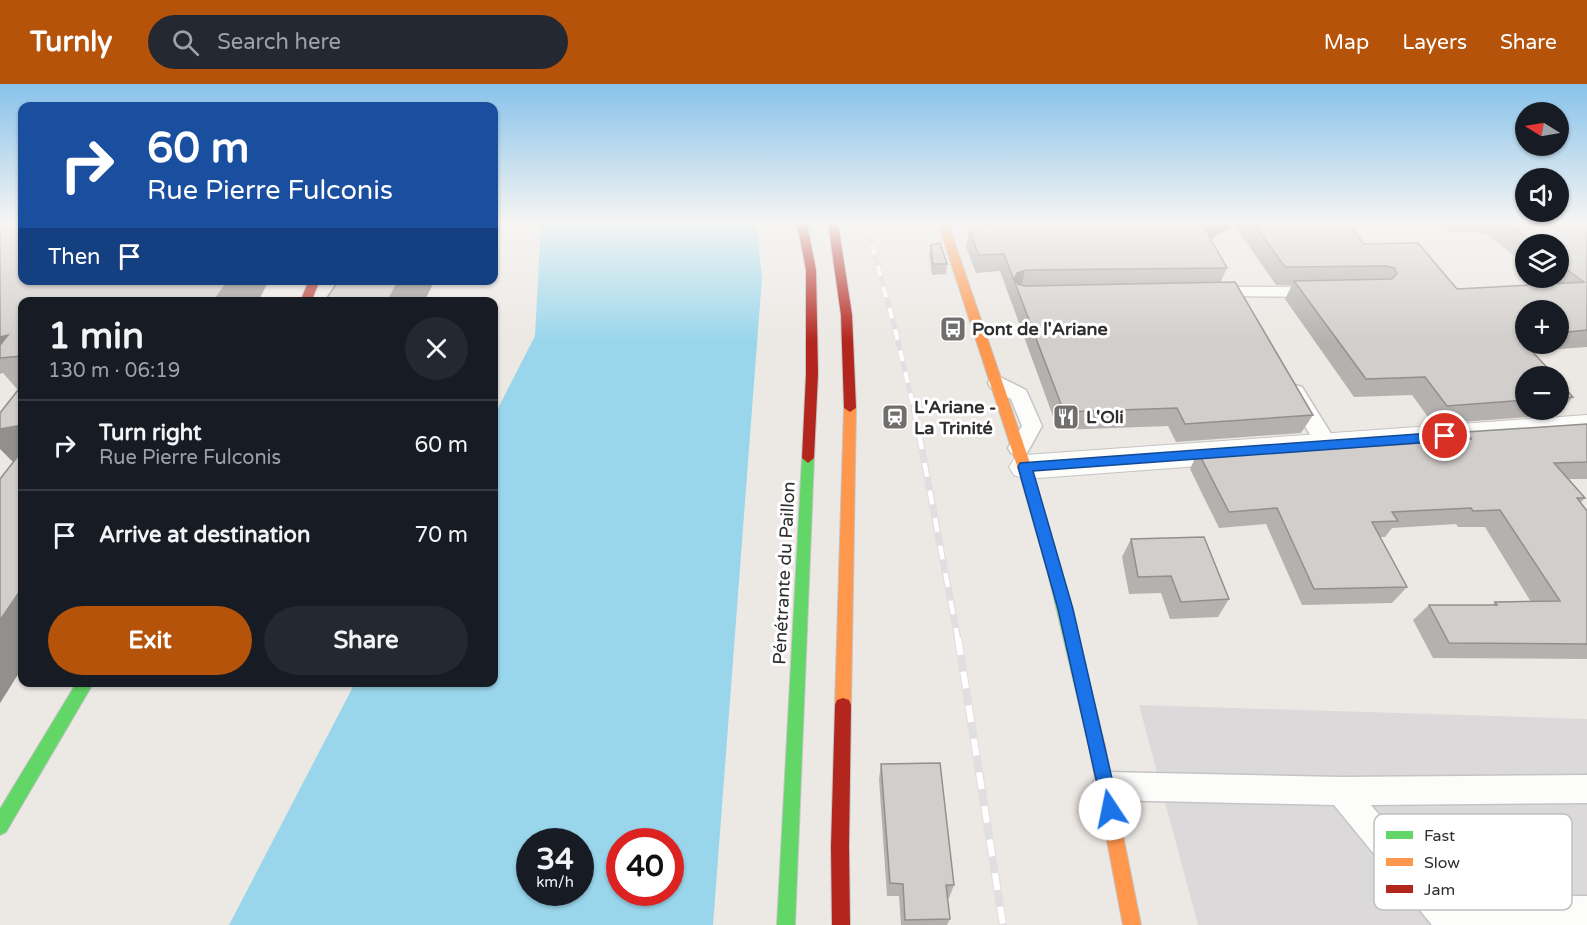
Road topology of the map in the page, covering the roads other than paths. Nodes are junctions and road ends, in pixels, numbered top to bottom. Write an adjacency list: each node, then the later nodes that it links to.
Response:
1 (810, 262): 21 (main road, Pénétrante du Paillon)
2 (841, 262): 22 (main road)
3 (956, 262): 9 (main road)
4 (1234, 292): 5 (lane); 6 (lane); 7 (lane)
5 (1340, 292)
6 (1210, 293)
7 (1246, 313)
8 (1284, 374): 11 (lane)
9 (998, 383): 12 (lane)
10 (1587, 426): 11 (street)
11 (1327, 445): 12 (street)
12 (1022, 457): 14 (main road)
13 (83, 687): 17 (main road)
14 (1106, 786): 16 (lane); 23 (main road)
15 (1587, 789): 16 (lane)
16 (1341, 791): 18 (lane)
17 (0, 826)
18 (1374, 831)
19 (1439, 910): 20 (lane)
20 (1587, 912)
21 (786, 925)
22 (841, 925)
23 (1132, 925)

